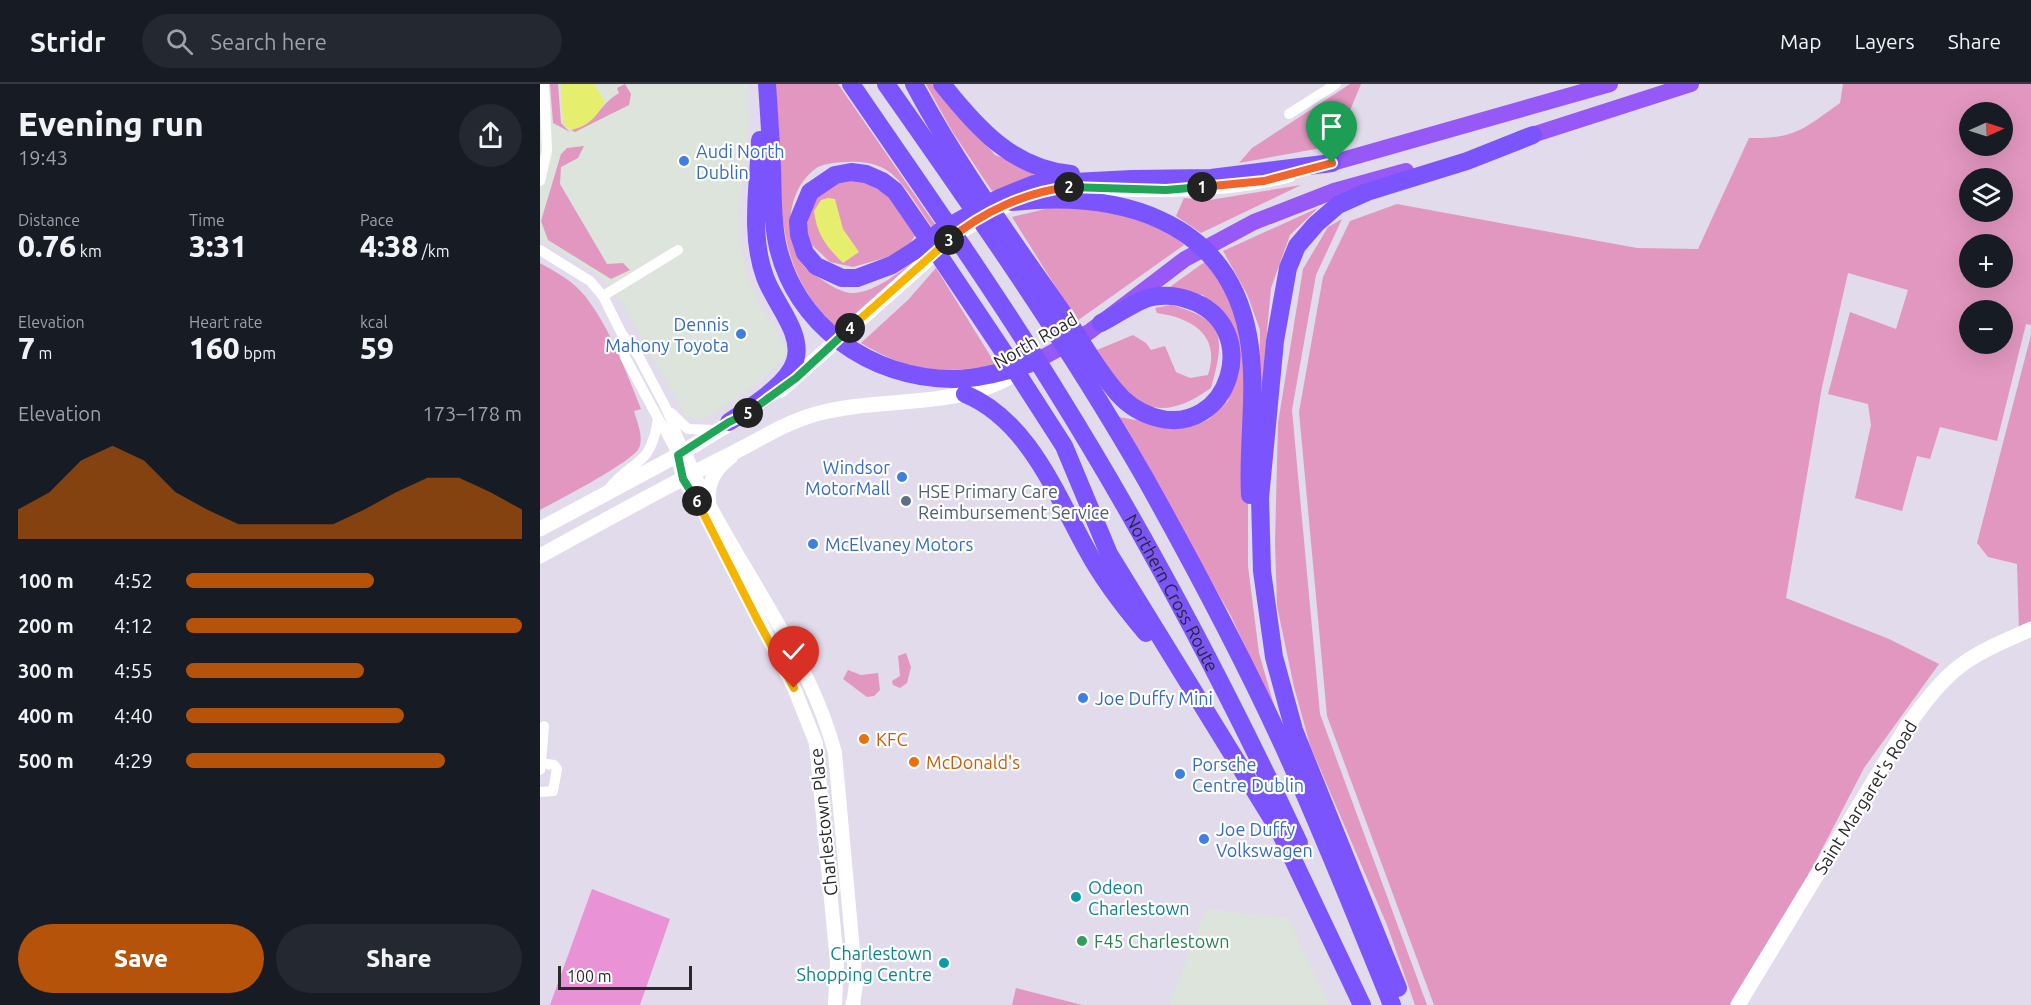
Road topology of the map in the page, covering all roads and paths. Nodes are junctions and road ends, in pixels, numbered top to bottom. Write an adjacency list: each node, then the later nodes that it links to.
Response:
1 (544, 84): 15 (street)
2 (760, 84): 28 (highway)
3 (767, 84): 23 (highway)
4 (851, 84): 45 (highway, Northern Cross Route)
5 (886, 84): 16 (highway)
6 (914, 84): 16 (highway)
7 (942, 84): 14 (highway)
8 (1336, 84): 11 (street)
9 (1610, 84): 13 (highway)
10 (1691, 84): 12 (highway, North Road)
11 (1289, 114)
12 (1533, 135): 21 (highway, North Road); 47 (highway)
13 (1332, 163): 14 (highway); 17 (main road)
14 (1132, 178): 17 (highway)
15 (540, 181)
16 (965, 183): 24 (highway, Northern Cross Route)
17 (1005, 200): 28 (main road); 37 (highway); 41 (highway)
18 (540, 250): 20 (street)
19 (678, 250): 20 (street)
20 (603, 296): 22 (street)
21 (1101, 323): 23 (highway, North Road); 24 (highway)
22 (622, 334): 26 (street); 27 (street)
23 (1029, 365): 25 (main road, North Road)
24 (1088, 367): 41 (highway, Northern Cross Route)
25 (965, 394): 29 (main road, North Road); 37 (highway)
26 (666, 408): 28 (street); 30 (street)
27 (658, 419): 30 (street); 32 (street)
28 (723, 426): 30 (main road)
29 (748, 445): 31 (main road, North Road); 33 (street)
30 (681, 453): 31 (street, Charlestown Place); 32 (main road)
31 (688, 476): 33 (street, Charlestown Place); 35 (main road, North Road); 43 (street, Charlestown Place)
32 (607, 492): 34 (main road)
33 (719, 523): 42 (street, Charlestown Place)
34 (540, 529)
35 (540, 556)
36 (2031, 629): 48 (main road, Saint Margaret's Road)
37 (1192, 689): 44 (highway)
38 (544, 726): 39 (street)
39 (540, 767): 40 (street)
40 (540, 792)
41 (1310, 806): 46 (highway, Northern Cross Route)
42 (853, 1004)
43 (835, 1005)
44 (1362, 1005)
45 (1368, 1005)
46 (1392, 1005)
47 (1399, 1005)
48 (1738, 1005)

